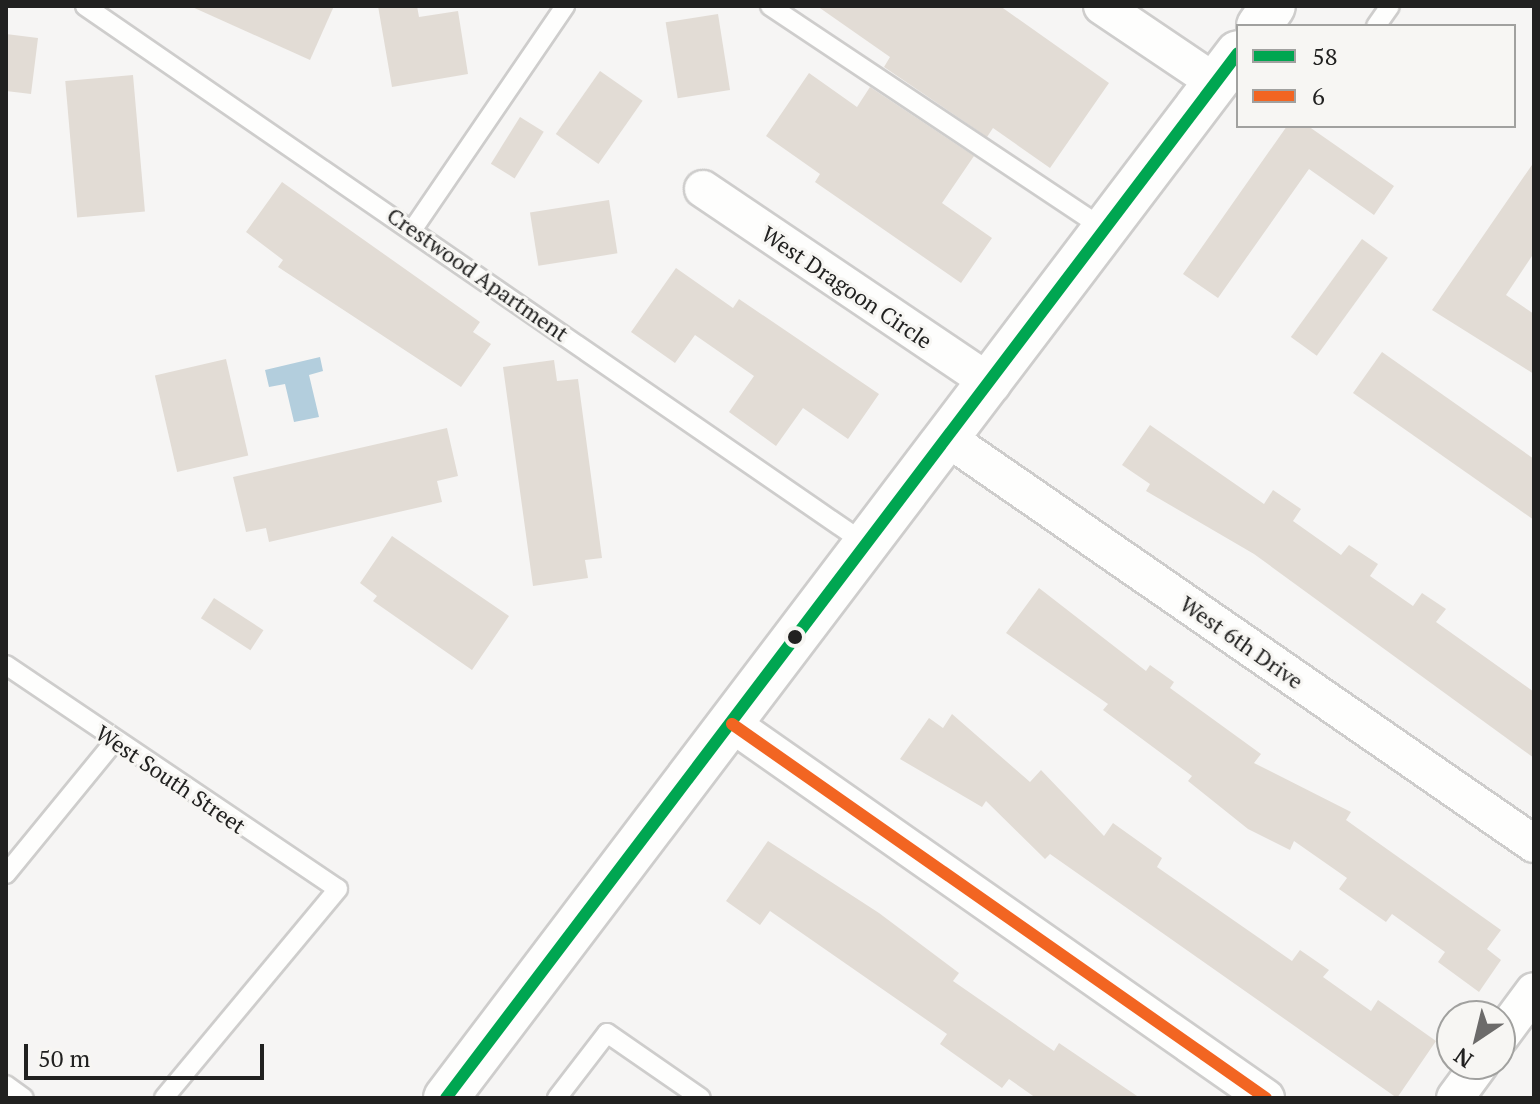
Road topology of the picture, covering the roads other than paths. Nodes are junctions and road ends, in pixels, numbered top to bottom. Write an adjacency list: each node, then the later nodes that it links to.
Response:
1 (85, 6): 9 (lane, Crestwood Apartment)
2 (565, 6): 9 (lane)
3 (770, 6): 10 (lane)
4 (1102, 6): 7 (street)
5 (1390, 6): 6 (lane)
6 (1377, 24)
7 (1227, 68): 10 (main road)
8 (703, 189): 11 (street, West Dragoon Circle)
9 (413, 229): 13 (lane, Crestwood Apartment)
10 (1106, 230): 11 (main road)
11 (992, 384): 12 (main road)
12 (950, 440): 13 (main road); 17 (street, West 6th Drive)
13 (868, 546): 15 (main road)
14 (6, 665): 16 (lane, West South Street)
15 (732, 724): 25 (main road); 28 (street)
16 (114, 742): 18 (lane); 24 (lane, West South Street)
17 (1534, 844)
18 (6, 874)
19 (1534, 991): 20 (street)
20 (1516, 1015)
21 (1468, 1080): 29 (street)
22 (6, 1085): 23 (lane)
23 (24, 1098)
24 (164, 1098)
25 (446, 1098)
26 (557, 1098): 27 (lane)
27 (701, 1098)
28 (1266, 1098)
29 (1455, 1098)

